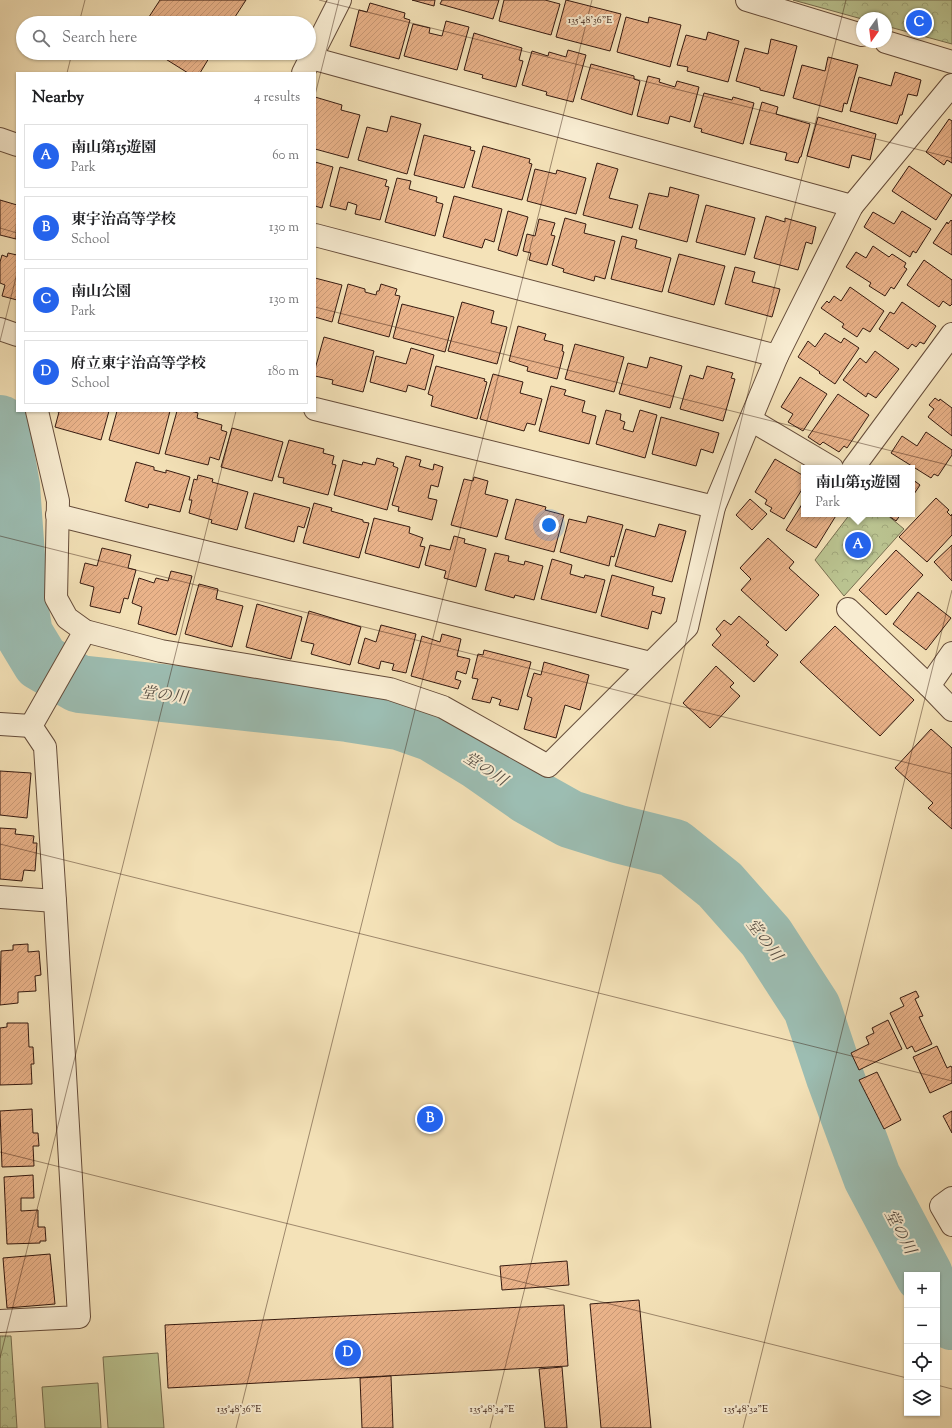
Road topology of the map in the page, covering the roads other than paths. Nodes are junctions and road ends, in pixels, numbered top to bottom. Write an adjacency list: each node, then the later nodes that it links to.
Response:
1 (340, 0): 5 (street)
2 (747, 0): 3 (street)
3 (856, 33)
4 (892, 44): 6 (street)
5 (316, 48)
6 (952, 62)
7 (307, 66): 11 (street)
8 (952, 86): 11 (street)
9 (0, 139): 10 (street)
10 (16, 145)
11 (852, 206): 16 (street)
12 (316, 235): 16 (street)
13 (0, 329): 15 (street)
14 (952, 334): 21 (street)
15 (16, 335)
16 (777, 356): 19 (street)
17 (316, 409): 22 (street)
18 (37, 412): 23 (street)
19 (751, 420): 20 (street); 22 (street)
20 (827, 465)
21 (855, 465)
22 (714, 507): 27 (street)
23 (57, 514): 25 (street); 27 (street)
24 (848, 609): 28 (street)
25 (82, 635): 27 (street); 31 (street)
26 (952, 653): 28 (street)
27 (650, 664)
28 (929, 686): 29 (street)
29 (952, 710)
30 (0, 724): 31 (street)
31 (30, 726): 33 (street)
32 (0, 897): 33 (street)
33 (55, 901): 36 (street)
34 (952, 1198): 35 (street)
35 (952, 1225)
36 (0, 1321)

